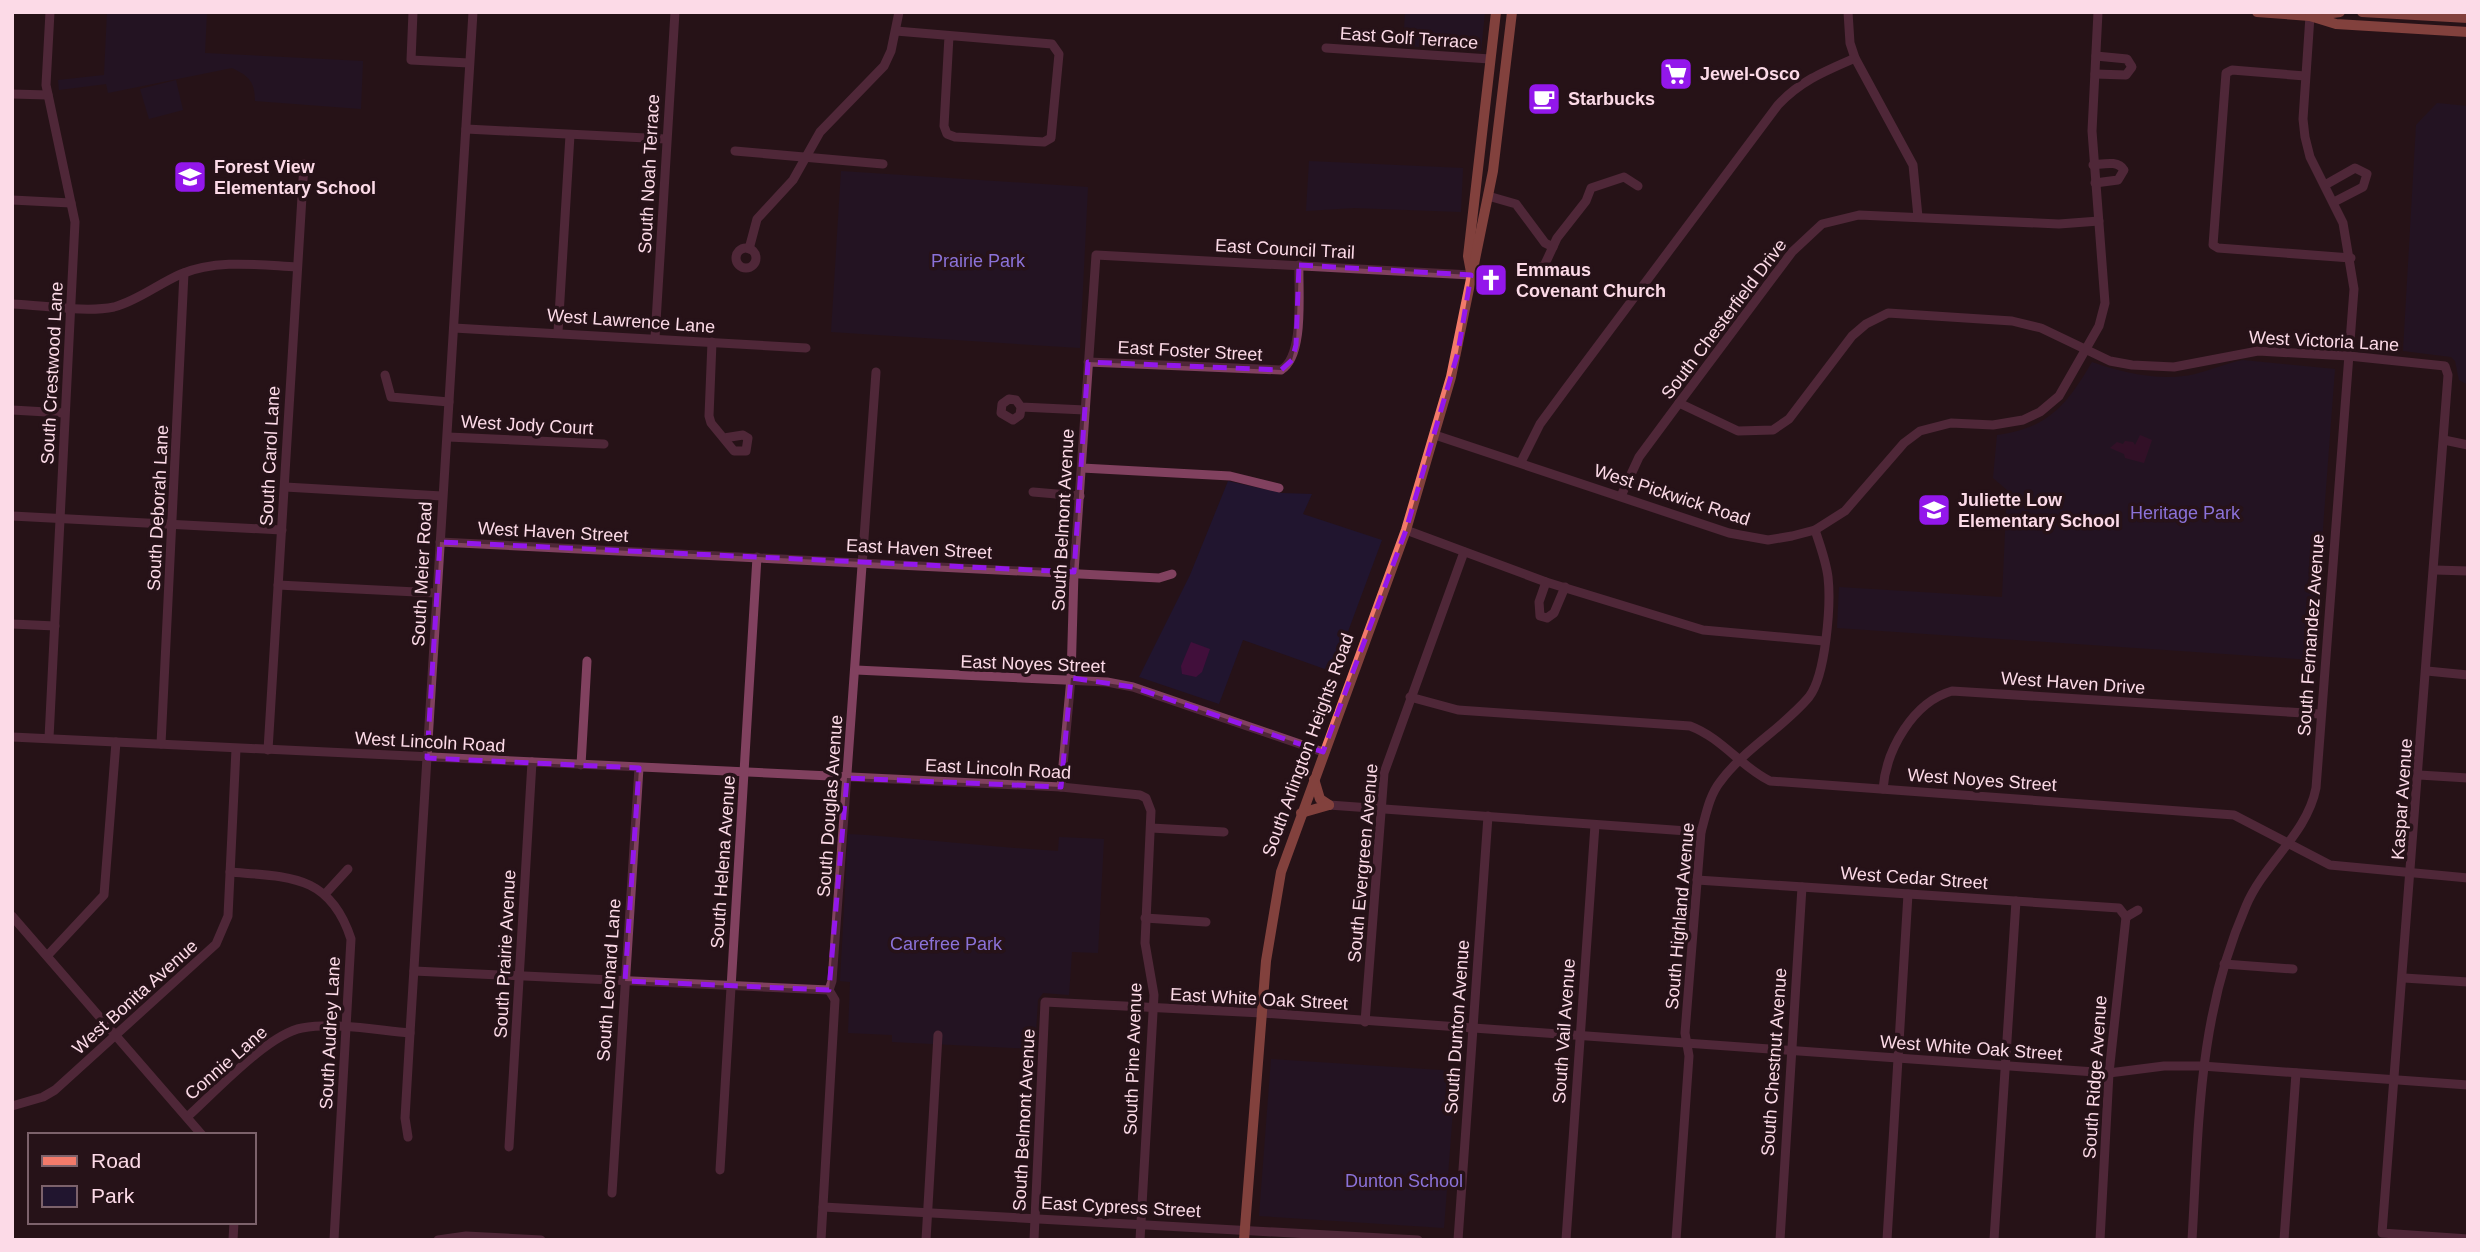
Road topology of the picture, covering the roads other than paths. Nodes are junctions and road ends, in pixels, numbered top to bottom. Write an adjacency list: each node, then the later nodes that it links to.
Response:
1 (50, 12): 26 (street, South Crestwood Lane)
2 (414, 12): 22 (street)
3 (473, 12): 22 (street, South Meier Road)
4 (675, 12): 29 (street, South Noah Terrace)
5 (899, 12): 15 (street)
6 (1496, 12): 21 (main road, South Arlington Heights Road)
7 (1512, 12): 38 (main road, South Arlington Heights Road)
8 (1848, 12): 20 (street)
9 (2098, 12): 19 (street)
10 (2257, 12): 13 (main road)
11 (2340, 12): 13 (main road)
12 (2362, 12): 14 (main road)
13 (2310, 16): 16 (main road); 24 (street, South Fernandez Avenue)
14 (2468, 18)
15 (896, 31): 17 (street); 31 (street)
16 (2468, 32)
17 (949, 36): 17 (street)
18 (1326, 48): 21 (street, East Golf Terrace)
19 (2096, 56): 23 (street); 23 (street)
20 (1855, 58): 42 (street); 78 (street)
21 (1490, 59): 52 (main road, South Arlington Heights Road)
22 (469, 63): 27 (street, South Meier Road)
23 (2095, 74): 34 (street)
24 (2305, 76): 36 (street, South Fernandez Avenue); 47 (street)
25 (12, 94): 26 (street)
26 (48, 95): 41 (street, South Crestwood Lane)
27 (466, 129): 28 (street); 55 (street, South Meier Road)
28 (570, 135): 29 (street); 56 (street)
29 (666, 139): 57 (street, South Noah Terrace)
30 (735, 151): 31 (street)
31 (806, 158): 33 (street); 45 (street)
32 (303, 164): 49 (street, South Carol Lane)
33 (883, 164)
34 (2093, 165): 35 (street); 35 (street)
35 (2095, 183): 43 (street)
36 (2325, 185): 40 (street, South Fernandez Avenue); 40 (street)
37 (1638, 186): 44 (street)
38 (1489, 196): 44 (street); 52 (main road, South Arlington Heights Road)
39 (12, 200): 41 (street)
40 (2334, 202): 47 (street, South Fernandez Avenue)
41 (71, 203): 54 (street, South Crestwood Lane)
42 (1918, 217): 43 (street, South Chesterfield Drive); 67 (street, South Chesterfield Drive)
43 (2099, 221): 60 (street)
44 (1553, 247): 50 (street)
45 (748, 249)
46 (1096, 255): 48 (street, East Council Trail); 62 (street, South Belmont Avenue)
47 (2351, 258): 61 (street, South Fernandez Avenue)
48 (1299, 265): 52 (street, East Council Trail); 62 (street, East Foster Street)
49 (297, 267): 51 (street); 80 (street, South Carol Lane)
50 (1540, 267)
51 (184, 273): 54 (street); 88 (street, South Deborah Lane)
52 (1471, 275): 72 (main road, South Arlington Heights Road)
53 (12, 304): 54 (street)
54 (72, 307): 71 (street, South Crestwood Lane)
55 (454, 328): 56 (street, West Lawrence Lane); 66 (street, South Meier Road)
56 (558, 332): 57 (street, West Lawrence Lane)
57 (655, 338): 58 (street, West Lawrence Lane)
58 (712, 342): 59 (street, West Lawrence Lane); 74 (street)
59 (806, 348)
60 (2086, 349): 61 (street, West Victoria Lane); 67 (street, West Victoria Lane); 91 (street)
61 (2349, 356): 63 (street, West Victoria Lane); 114 (street, South Fernandez Avenue)
62 (1088, 362): 70 (street, South Belmont Avenue)
63 (2446, 368): 75 (street, Kaspar Avenue)
64 (876, 372): 96 (street, South Douglas Avenue)
65 (385, 376): 66 (street)
66 (449, 402): 73 (street, South Meier Road)
67 (1679, 403): 85 (street, South Chesterfield Drive)
68 (1021, 407): 70 (street)
69 (12, 410): 71 (street)
70 (1085, 410): 79 (street, South Belmont Avenue)
71 (64, 413): 87 (street, South Crestwood Lane)
72 (1435, 435): 78 (street, West Pickwick Road); 90 (main road, South Arlington Heights Road)
73 (447, 437): 76 (street, West Jody Court); 83 (street, South Meier Road)
74 (724, 438)
75 (2444, 440): 77 (street); 97 (street, Kaspar Avenue)
76 (604, 444)
77 (2468, 445)
78 (1521, 462): 85 (street, West Pickwick Road)
79 (1082, 468): 81 (street); 84 (street, South Belmont Avenue)
80 (285, 487): 83 (street); 89 (street, South Carol Lane)
81 (1279, 488)
82 (1033, 492): 84 (street)
83 (442, 496): 92 (street, South Meier Road)
84 (1080, 496): 99 (street, South Belmont Avenue)
85 (1621, 496): 91 (street, West Pickwick Road)
86 (12, 516): 87 (street)
87 (60, 518): 88 (street); 106 (street, South Crestwood Lane)
88 (173, 525): 89 (street); 118 (street, South Deborah Lane)
89 (282, 530): 102 (street, South Carol Lane)
90 (1406, 530): 93 (street); 121 (main road, South Arlington Heights Road)
91 (1815, 530): 107 (street, South Highland Avenue)
92 (440, 542): 94 (street, West Haven Street); 104 (street, South Meier Road)
93 (1464, 552): 101 (street); 113 (street, South Evergreen Avenue)
94 (664, 553): 95 (street, East Haven Street)
95 (757, 557): 96 (street, East Haven Street); 127 (street, South Helena Avenue)
96 (864, 562): 99 (street, East Haven Street); 109 (street, South Douglas Avenue)
97 (2435, 570): 98 (street); 110 (street, Kaspar Avenue)
98 (2468, 571)
99 (1074, 572): 100 (street, East Haven Street); 112 (street, South Belmont Avenue)
100 (1172, 573)
101 (1546, 582): 103 (street); 103 (street)
102 (278, 585): 104 (street); 120 (street, South Carol Lane)
103 (1565, 587): 107 (street)
104 (436, 593): 122 (street, South Meier Road)
105 (12, 624): 106 (street)
106 (55, 626): 116 (street, South Crestwood Lane)
107 (1824, 641): 123 (street, South Highland Avenue)
108 (587, 660): 125 (street)
109 (856, 670): 112 (street, East Noyes Street); 129 (street, South Douglas Avenue)
110 (2427, 671): 111 (street); 128 (street, Kaspar Avenue)
111 (2468, 675)
112 (1071, 678): 121 (street, East Noyes Street); 132 (street, South Belmont Avenue)
113 (1410, 697): 123 (street, West Noyes Street); 136 (street, South Evergreen Avenue)
114 (2320, 714): 133 (street, West Haven Drive); 143 (street, South Fernandez Avenue)
115 (12, 737): 116 (street, West Lincoln Road)
116 (49, 738): 117 (street, West Lincoln Road)
117 (116, 742): 118 (street, West Lincoln Road); 158 (street)
118 (161, 744): 119 (street, West Lincoln Road)
119 (236, 749): 120 (street, West Lincoln Road); 145 (street, West Bonita Avenue)
120 (268, 750): 122 (street, West Lincoln Road)
121 (1323, 752): 130 (main road, South Arlington Heights Road)
122 (427, 758): 124 (street, West Lincoln Road); 161 (street, South Meier Road)
123 (1741, 760): 133 (street, West Noyes Street); 142 (street, South Highland Avenue)
124 (532, 762): 125 (street, West Lincoln Road); 162 (street, South Prairie Avenue)
125 (580, 765): 126 (street, West Lincoln Road)
126 (639, 768): 127 (street, West Lincoln Road); 164 (street, South Leonard Lane)
127 (744, 774): 129 (street, West Lincoln Road); 166 (street, South Helena Avenue)
128 (2419, 775): 131 (street); 146 (street, Kaspar Avenue)
129 (847, 778): 132 (street, East Lincoln Road); 167 (street, South Douglas Avenue)
130 (1314, 778): 135 (main road); 137 (main road, South Arlington Heights Road)
131 (2468, 778)
132 (1061, 787): 134 (street, East Lincoln Road)
133 (1883, 789): 143 (street, West Noyes Street)
134 (1146, 798): 140 (street, South Pine Avenue)
135 (1329, 805): 136 (street); 137 (main road)
136 (1381, 809): 138 (street); 171 (street, South Evergreen Avenue)
137 (1301, 813): 170 (main road, South Arlington Heights Road)
138 (1488, 816): 139 (street); 173 (street, South Dunton Avenue)
139 (1595, 825): 142 (street); 177 (street, South Vail Avenue)
140 (1151, 828): 141 (street); 156 (street, South Pine Avenue)
141 (1224, 832)
142 (1701, 832): 148 (street, South Highland Avenue)
143 (2287, 842): 146 (street, West Noyes Street); 159 (street, South Fernandez Avenue)
144 (348, 869): 150 (street)
145 (230, 872): 150 (street); 175 (street, West Bonita Avenue)
146 (2412, 874): 147 (street, West Noyes Street); 163 (street, Kaspar Avenue)
147 (2468, 878)
148 (1697, 880): 149 (street, West Cedar Street); 178 (street, South Highland Avenue)
149 (1802, 887): 151 (street, West Cedar Street); 179 (street, South Chestnut Avenue)
150 (326, 893): 172 (street, South Audrey Lane)
151 (1908, 894): 152 (street, West Cedar Street); 180 (street)
152 (2016, 901): 155 (street, West Cedar Street); 181 (street)
153 (2138, 910): 155 (street)
154 (12, 916): 158 (street)
155 (2126, 917): 183 (street, South Ridge Avenue)
156 (1145, 918): 157 (street); 169 (street, South Pine Avenue)
157 (1206, 922)
158 (48, 955): 175 (street)
159 (2224, 964): 160 (street); 182 (street, South Fernandez Avenue)
160 (2293, 969)
161 (414, 971): 162 (street); 174 (street, South Meier Road)
162 (519, 976): 164 (street); 191 (street, South Prairie Avenue)
163 (2404, 978): 165 (street); 185 (street, Kaspar Avenue)
164 (625, 981): 166 (street); 193 (street, South Leonard Lane)
165 (2468, 982)
166 (731, 986): 167 (street); 192 (street, South Helena Avenue)
167 (829, 990): 194 (street, South Douglas Avenue)
168 (1045, 1002): 169 (street, East White Oak Street); 196 (street, South Belmont Avenue)
169 (1154, 1009): 170 (street, East White Oak Street); 197 (street, South Pine Avenue)
170 (1262, 1013): 171 (street, East White Oak Street); 198 (main road, South Arlington Heights Road)
171 (1365, 1022): 173 (street, East White Oak Street)
172 (347, 1027): 174 (street, Connie Lane); 188 (street, Connie Lane); 200 (street, South Audrey Lane)
173 (1472, 1029): 177 (street, West White Oak Street); 208 (street, South Dunton Avenue)
174 (410, 1032): 190 (street, South Meier Road)
175 (114, 1033): 187 (street, West Bonita Avenue); 188 (street)
176 (939, 1035): 195 (street)
177 (1580, 1036): 178 (street, West White Oak Street); 209 (street, South Vail Avenue)
178 (1688, 1045): 179 (street, West White Oak Street); 210 (street, South Highland Avenue)
179 (1789, 1051): 180 (street, West White Oak Street); 211 (street, South Chestnut Avenue)
180 (1896, 1058): 181 (street, West White Oak Street); 212 (street)
181 (2004, 1066): 183 (street, West White Oak Street); 213 (street)
182 (2202, 1066): 183 (street, West White Oak Street); 184 (street, West White Oak Street); 215 (street, South Fernandez Avenue)
183 (2109, 1073): 214 (street, South Ridge Avenue)
184 (2296, 1073): 185 (street, West White Oak Street); 216 (street)
185 (2395, 1080): 186 (street, West White Oak Street); 199 (street, Kaspar Avenue)
186 (2468, 1085)
187 (12, 1106)
188 (187, 1116): 189 (street)
189 (200, 1133)
190 (408, 1137)
191 (509, 1147)
192 (720, 1170)
193 (612, 1193)
194 (823, 1207): 195 (street, East Cypress Street); 203 (street, South Douglas Avenue)
195 (927, 1213): 196 (street, East Cypress Street); 204 (street)
196 (1035, 1219): 197 (street, East Cypress Street); 205 (street, South Belmont Avenue)
197 (1141, 1224): 198 (street, East Cypress Street); 206 (street, South Pine Avenue)
198 (1245, 1235): 207 (street, East Cypress Street)
199 (2468, 1239)
200 (334, 1240)
201 (438, 1240): 202 (street)
202 (541, 1240)
203 (821, 1240)
204 (926, 1240)
205 (1034, 1240)
206 (1140, 1240)
207 (1418, 1240)
208 (1458, 1240)
209 (1566, 1240)
210 (1676, 1240)
211 (1780, 1240)
212 (1887, 1240)
213 (1994, 1240)
214 (2100, 1240)
215 (2192, 1240)
216 (2284, 1240)

